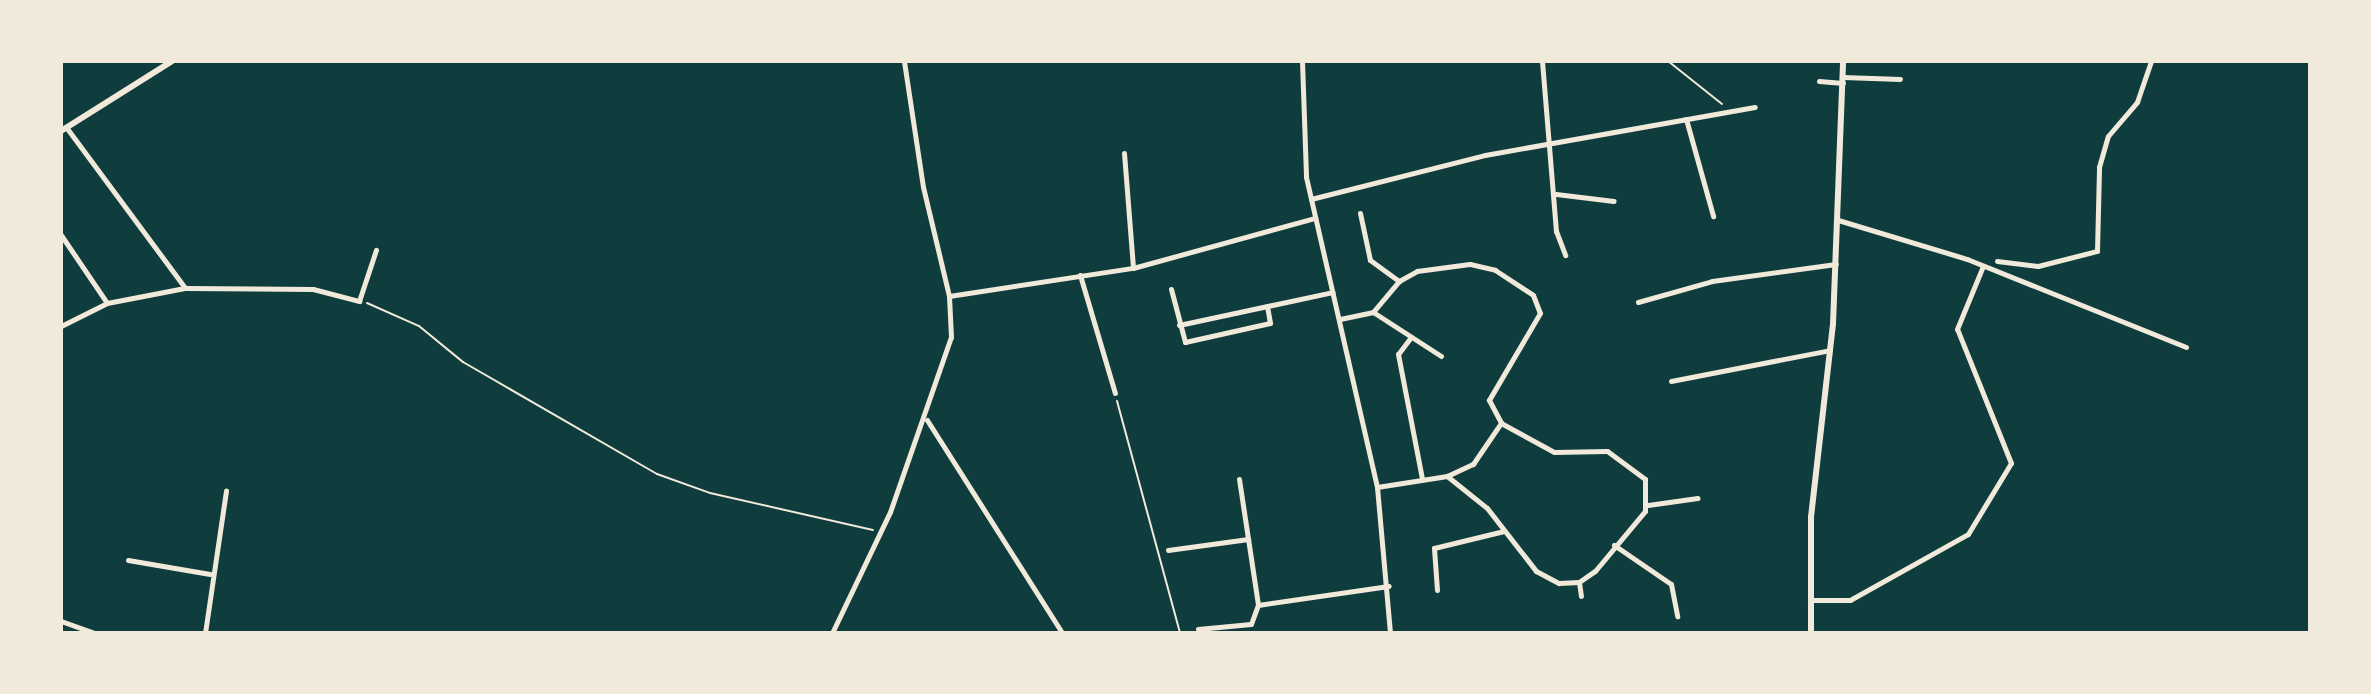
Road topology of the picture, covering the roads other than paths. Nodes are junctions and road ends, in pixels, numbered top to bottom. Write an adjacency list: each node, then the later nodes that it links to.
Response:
1 (172, 61): 12 (street)
2 (904, 61): 34 (street)
3 (1302, 61): 16 (street)
4 (1542, 61): 13 (street)
5 (1843, 61): 8 (street)
6 (2151, 61): 25 (street)
7 (1900, 79): 8 (street)
8 (1843, 80): 9 (street); 21 (street)
9 (1819, 82)
10 (1755, 107): 11 (street)
11 (1686, 119): 13 (street); 19 (street)
12 (64, 129): 31 (street)
13 (1550, 144): 15 (street); 16 (street)
14 (1124, 153): 28 (street)
15 (1556, 194): 17 (street); 24 (street)
16 (1311, 199): 20 (street)
17 (1614, 201)
18 (1360, 213): 30 (street)
19 (1713, 216)
20 (1315, 218): 28 (street); 33 (street)
21 (1838, 220): 26 (street); 27 (street)
22 (61, 235): 36 (street)
23 (376, 250): 31 (street)
24 (1565, 255)
25 (1997, 261)
26 (1836, 264): 35 (street); 44 (street)
27 (1983, 266): 43 (street); 67 (street)
28 (1133, 268): 29 (street)
29 (1080, 275): 34 (street); 47 (street)
30 (1399, 281): 38 (street); 49 (street)
31 (185, 288): 36 (street)
32 (1171, 289): 40 (street)
33 (1334, 292): 37 (street); 39 (street)
34 (949, 296): 48 (street)
35 (1638, 302)
36 (107, 303): 41 (street)
37 (1267, 306): 40 (street); 40 (street)
38 (1373, 312): 39 (street); 42 (street)
39 (1340, 319): 53 (street)
40 (1180, 325)
41 (61, 327)
42 (1411, 337): 45 (street); 52 (street)
43 (2186, 347)
44 (1829, 349): 46 (street); 67 (street)
45 (1441, 356)
46 (1671, 381)
47 (1115, 393)
48 (927, 420): 74 (street); 75 (street)
49 (1501, 423): 50 (street); 56 (street)
50 (1447, 476): 52 (street); 57 (street)
51 (1240, 479): 58 (street)
52 (1422, 479): 53 (street)
53 (1377, 487): 64 (street)
54 (226, 491): 62 (street)
55 (1698, 498): 56 (street)
56 (1648, 505): 59 (street)
57 (1504, 531): 63 (street); 65 (street)
58 (1248, 539): 60 (street); 68 (street)
59 (1614, 545): 63 (street); 69 (street)
60 (1168, 550)
61 (128, 560): 62 (street)
62 (210, 574): 73 (street)
63 (1579, 582): 66 (street)
64 (1389, 586): 68 (street); 76 (street)
65 (1437, 590)
66 (1581, 596)
67 (1810, 600): 77 (street)
68 (1258, 605): 71 (street)
69 (1677, 616)
70 (61, 621): 72 (street)
71 (1198, 629)
72 (94, 633)
73 (205, 633)
74 (832, 633)
75 (1062, 633)
76 (1390, 633)
77 (1811, 633)

